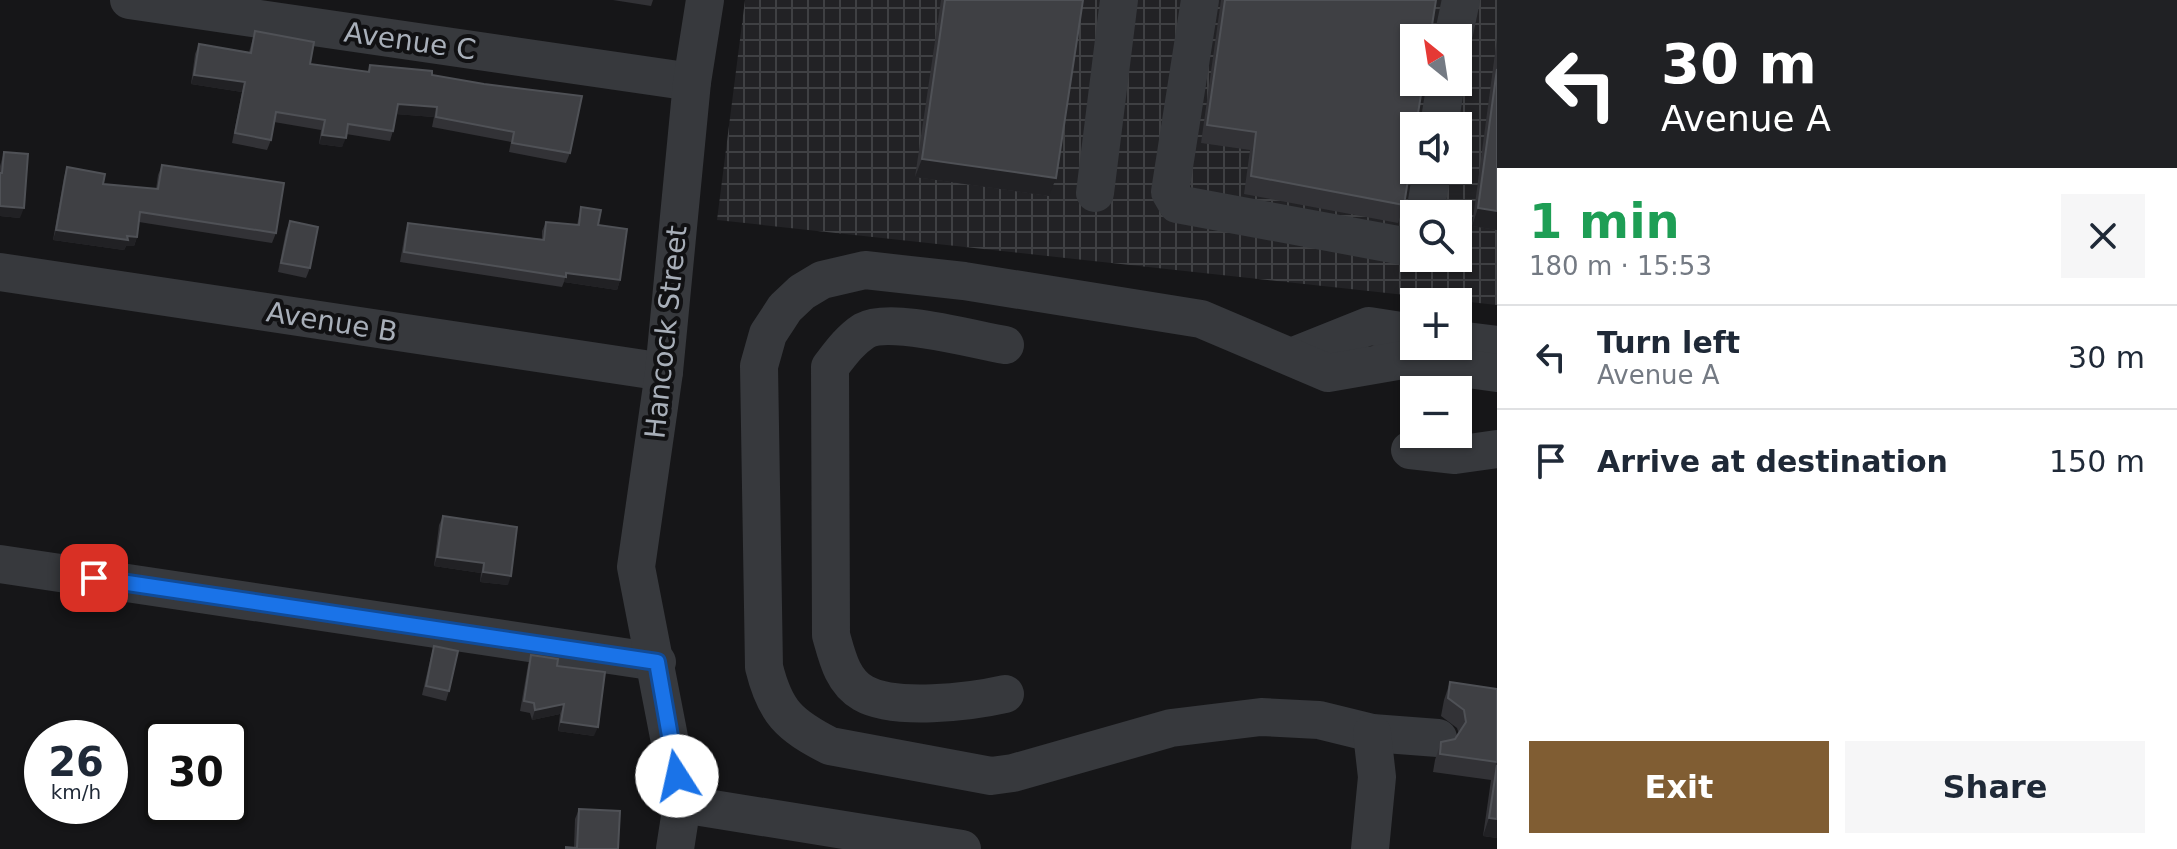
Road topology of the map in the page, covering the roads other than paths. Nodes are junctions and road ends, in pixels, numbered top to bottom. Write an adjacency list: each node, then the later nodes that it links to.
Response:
1 (129, 0): 7 (street, Avenue C)
2 (705, 0): 7 (street, Hancock Street)
3 (1119, 0): 8 (street)
4 (1200, 0): 9 (street)
5 (1461, 0): 6 (street)
6 (1456, 24)
7 (692, 82): 16 (street, Hancock Street)
8 (1095, 193)
9 (1400, 245)
10 (0, 272): 16 (street, Avenue B)
11 (1400, 331): 15 (street)
12 (1472, 342): 14 (street)
13 (1005, 345): 22 (street)
14 (1497, 345)
15 (1294, 356): 17 (street); 23 (street)
16 (664, 372): 21 (street, Hancock Street)
17 (1497, 373)
18 (1410, 450): 19 (street)
19 (1488, 451)
20 (0, 564): 21 (street)
21 (657, 662): 25 (street, Hancock Street)
22 (1005, 694)
23 (1372, 733): 24 (street); 28 (street)
24 (1438, 738)
25 (682, 804): 26 (street, Hancock Street); 27 (street)
26 (675, 849)
27 (962, 849)
28 (1370, 849)

